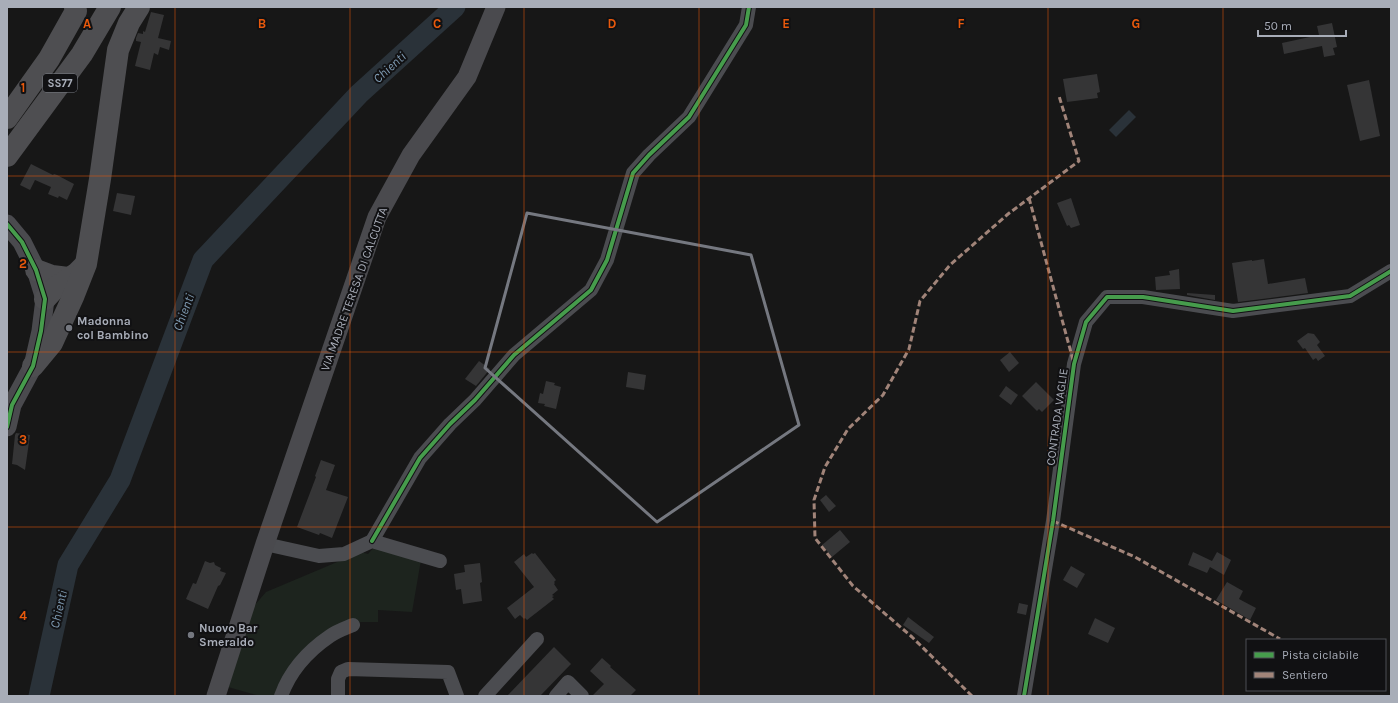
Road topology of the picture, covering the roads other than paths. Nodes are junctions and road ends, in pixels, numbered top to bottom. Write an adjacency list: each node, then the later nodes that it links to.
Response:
1 (75, 7): 8 (highway)
2 (99, 7): 9 (highway, SS77)
3 (110, 7): 9 (highway, SS77)
4 (120, 7): 9 (highway)
5 (139, 7): 14 (highway)
6 (496, 7): 19 (main road, VIA MADRE TERESA DI CALCUTTA)
7 (749, 7): 18 (street)
8 (7, 118)
9 (16, 136): 10 (highway, SS77)
10 (7, 156)
11 (7, 224): 12 (main road)
12 (36, 270): 14 (highway); 15 (main road)
13 (1391, 271): 30 (street, CONTRADA VAGLIE)
14 (71, 288): 15 (highway); 16 (highway)
15 (45, 299): 16 (main road)
16 (33, 366): 17 (main road)
17 (7, 427)
18 (372, 541): 19 (street); 20 (street)
19 (265, 544): 23 (main road, VIA MADRE TERESA DI CALCUTTA)
20 (440, 561)
21 (353, 625): 24 (street)
22 (537, 639): 27 (street)
23 (216, 696)
24 (281, 696)
25 (338, 696): 26 (street)
26 (457, 696)
27 (485, 696)
28 (556, 696): 29 (street)
29 (582, 696)
30 (1024, 696)

